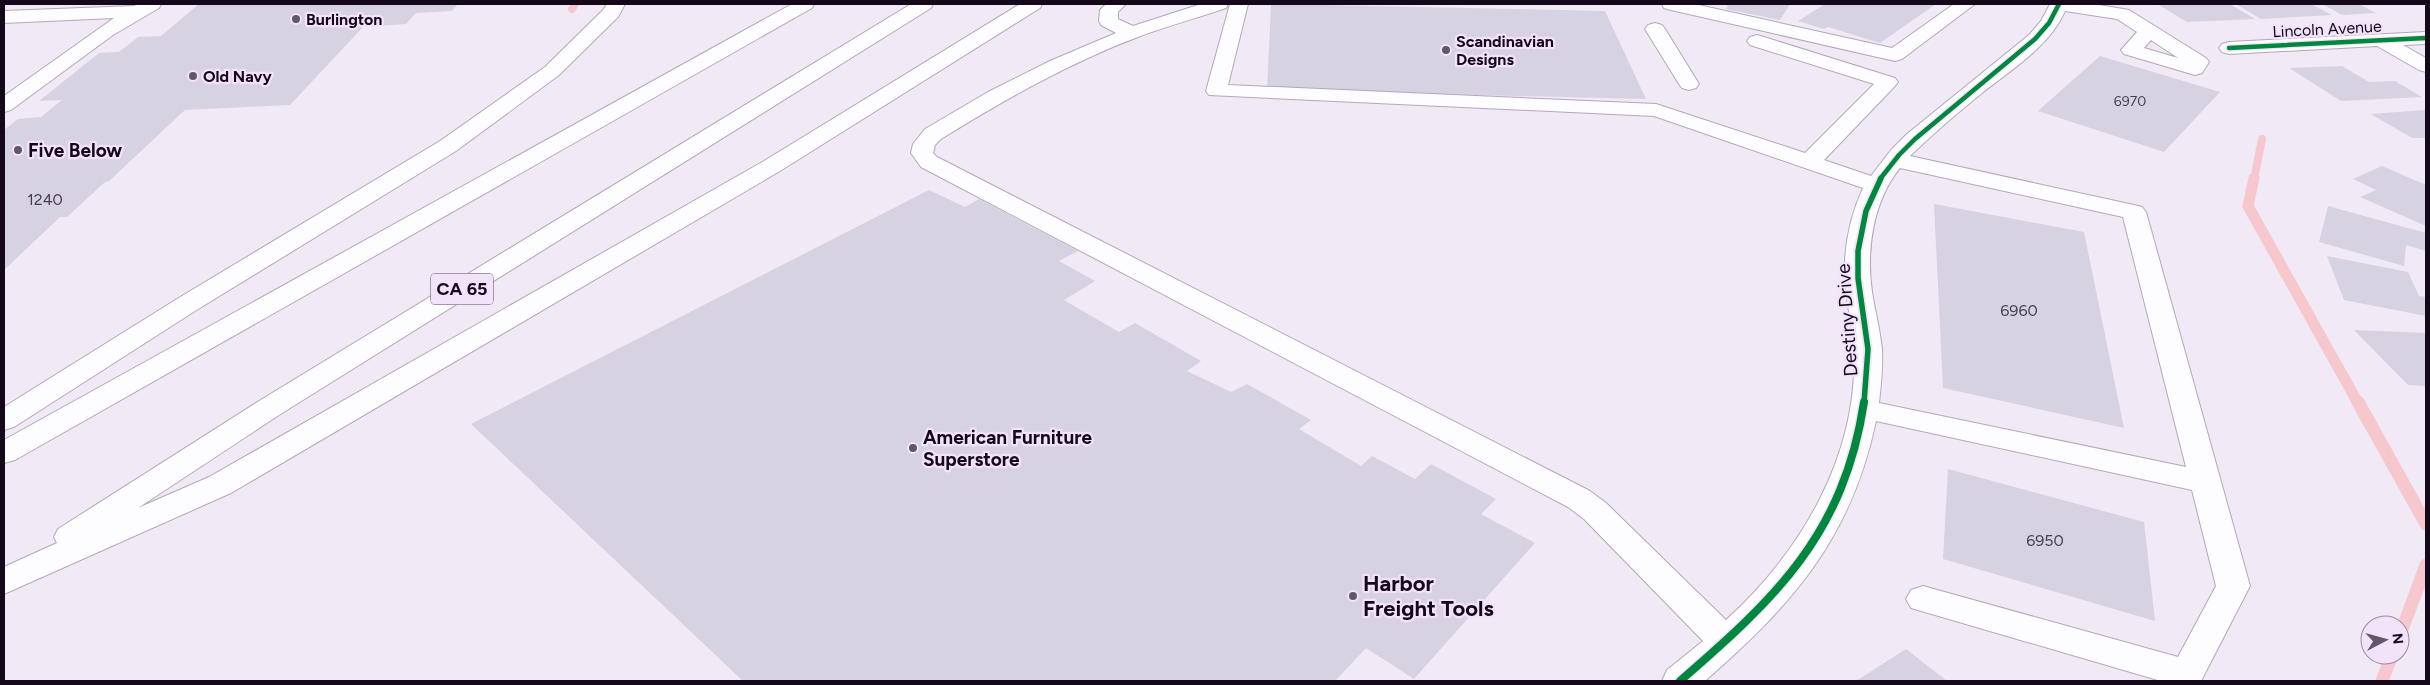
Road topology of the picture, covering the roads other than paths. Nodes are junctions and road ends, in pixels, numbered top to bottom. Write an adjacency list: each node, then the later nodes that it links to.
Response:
1 (616, 4): 29 (main road)
2 (805, 4): 30 (main road)
3 (924, 4): 32 (main road, CA 65)
4 (1004, 4): 22 (main road)
5 (1032, 4): 22 (main road)
6 (1117, 4): 16 (main road)
7 (1219, 4): 16 (main road)
8 (1239, 4): 26 (main road)
9 (1671, 4): 10 (main road)
10 (1966, 4)
11 (2059, 4): 15 (main road); 25 (main road, Destiny Drive)
12 (144, 8): 13 (main road); 24 (main road)
13 (4, 17)
14 (1655, 29): 23 (main road)
15 (2149, 31)
16 (1131, 33): 34 (main road)
17 (2426, 38): 19 (main road, Lincoln Avenue)
18 (1748, 39): 26 (main road)
19 (2380, 40): 20 (main road, Lincoln Avenue); 21 (main road)
20 (2229, 48)
21 (2426, 66)
22 (920, 75): 32 (main road)
23 (1689, 84)
24 (4, 106)
25 (1895, 160): 27 (main road, Destiny Drive); 31 (main road)
26 (1808, 164): 27 (main road)
27 (1876, 185): 28 (main road, Destiny Drive)
28 (1864, 409): 31 (main road); 34 (main road, Destiny Drive)
29 (4, 420)
30 (4, 453)
31 (2205, 482): 35 (main road)
32 (4, 580)
33 (1923, 599): 35 (main road)
34 (1726, 642): 36 (main road, Destiny Drive)
35 (2183, 678)
36 (1680, 681)

